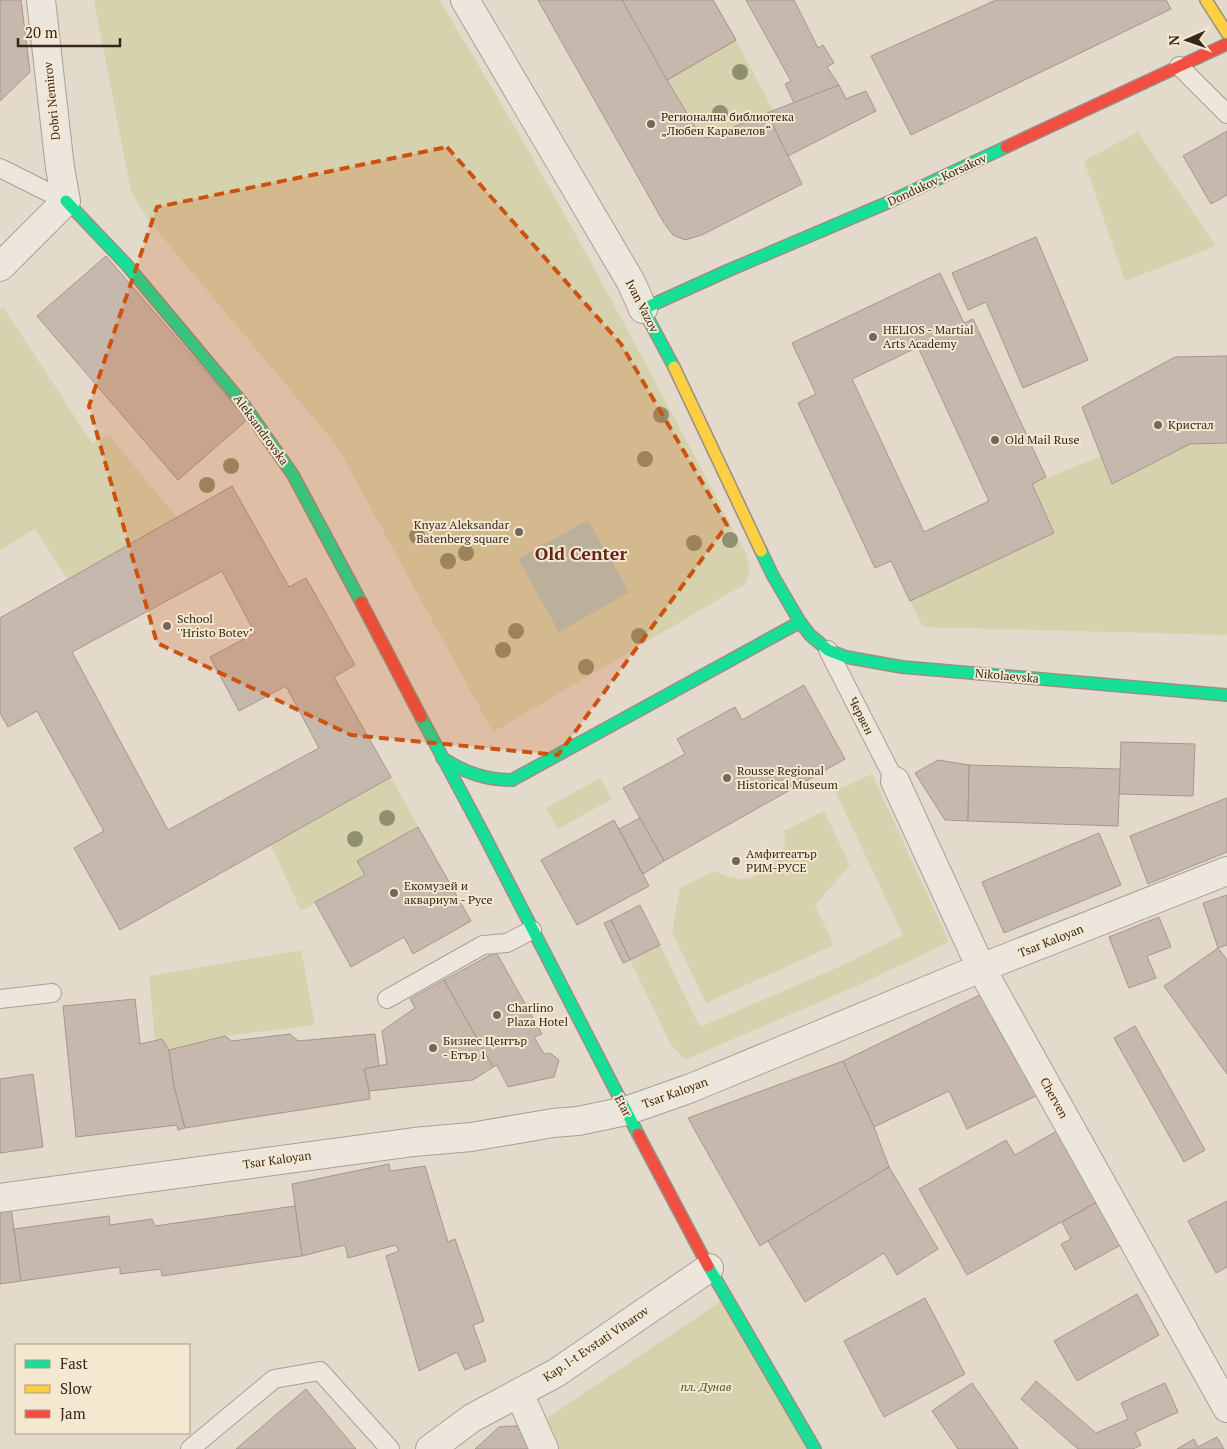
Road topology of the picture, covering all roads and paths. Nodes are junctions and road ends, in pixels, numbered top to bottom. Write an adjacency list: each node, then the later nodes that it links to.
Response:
1 (40, 0): 9 (street, Dobri Nemirov)
2 (465, 0): 11 (street, Ivan Vazov)
3 (1206, 0): 4 (street)
4 (1227, 33)
5 (1227, 44): 6 (street, Dondukov-Korsakov)
6 (1179, 66): 7 (lane); 11 (street, Dondukov-Korsakov)
7 (1227, 114)
8 (0, 168): 9 (lane, Aleksandrovska)
9 (66, 201): 10 (street); 15 (street, Aleksandrovska)
10 (0, 266)
11 (643, 309): 12 (street, Ivan Vazov)
12 (800, 622): 13 (street, Nikolaevska); 15 (street)
13 (828, 650): 14 (street, Nikolaevska); 16 (lane, Червен)
14 (1227, 696)
15 (442, 758): 18 (street, Etar)
16 (895, 781): 19 (street, Cherven)
17 (1227, 871): 19 (street, Tsar Kaloyan)
18 (532, 930): 22 (lane); 23 (street, Etar)
19 (981, 968): 23 (street, Tsar Kaloyan); 27 (street, Cherven)
20 (52, 993): 21 (lane)
21 (0, 999)
22 (387, 999)
23 (626, 1111): 24 (street, Tsar Kaloyan); 25 (street, Etar)
24 (0, 1198)
25 (709, 1268): 26 (street, Kap. l-t Evstati Vinarov); 32 (street, Etar)
26 (519, 1393): 30 (street, Kap. l-t Evstati Vinarov); 31 (street)
27 (1227, 1408)
28 (190, 1449): 29 (lane)
29 (390, 1449)
30 (430, 1449)
31 (544, 1449)
32 (816, 1449)

